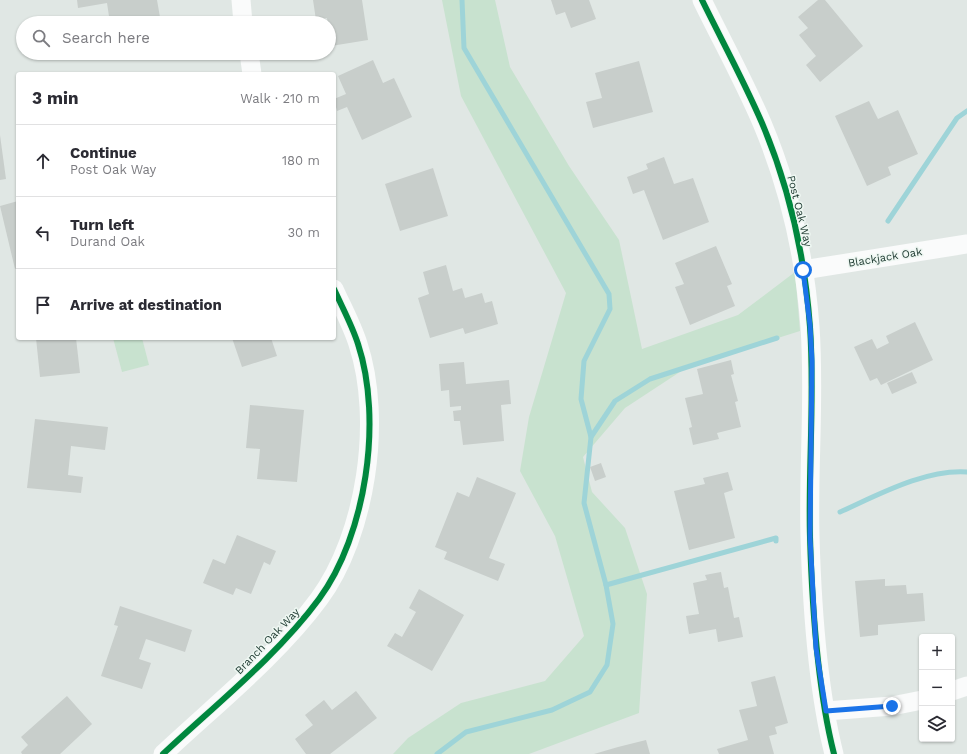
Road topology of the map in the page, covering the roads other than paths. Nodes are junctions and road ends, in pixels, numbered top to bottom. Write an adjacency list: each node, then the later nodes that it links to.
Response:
1 (241, 0): 3 (street)
2 (702, 0): 7 (street, Post Oak Way)
3 (242, 16)
4 (250, 60): 5 (street)
5 (252, 72)
6 (967, 244): 7 (street, Blackjack Oak)
7 (803, 270): 12 (street, Post Oak Way)
8 (336, 294): 13 (street, Branch Oak Way)
9 (967, 686): 10 (street)
10 (955, 690)
11 (919, 701): 12 (street)
12 (826, 711): 14 (street, Post Oak Way)
13 (163, 754)
14 (834, 754)

